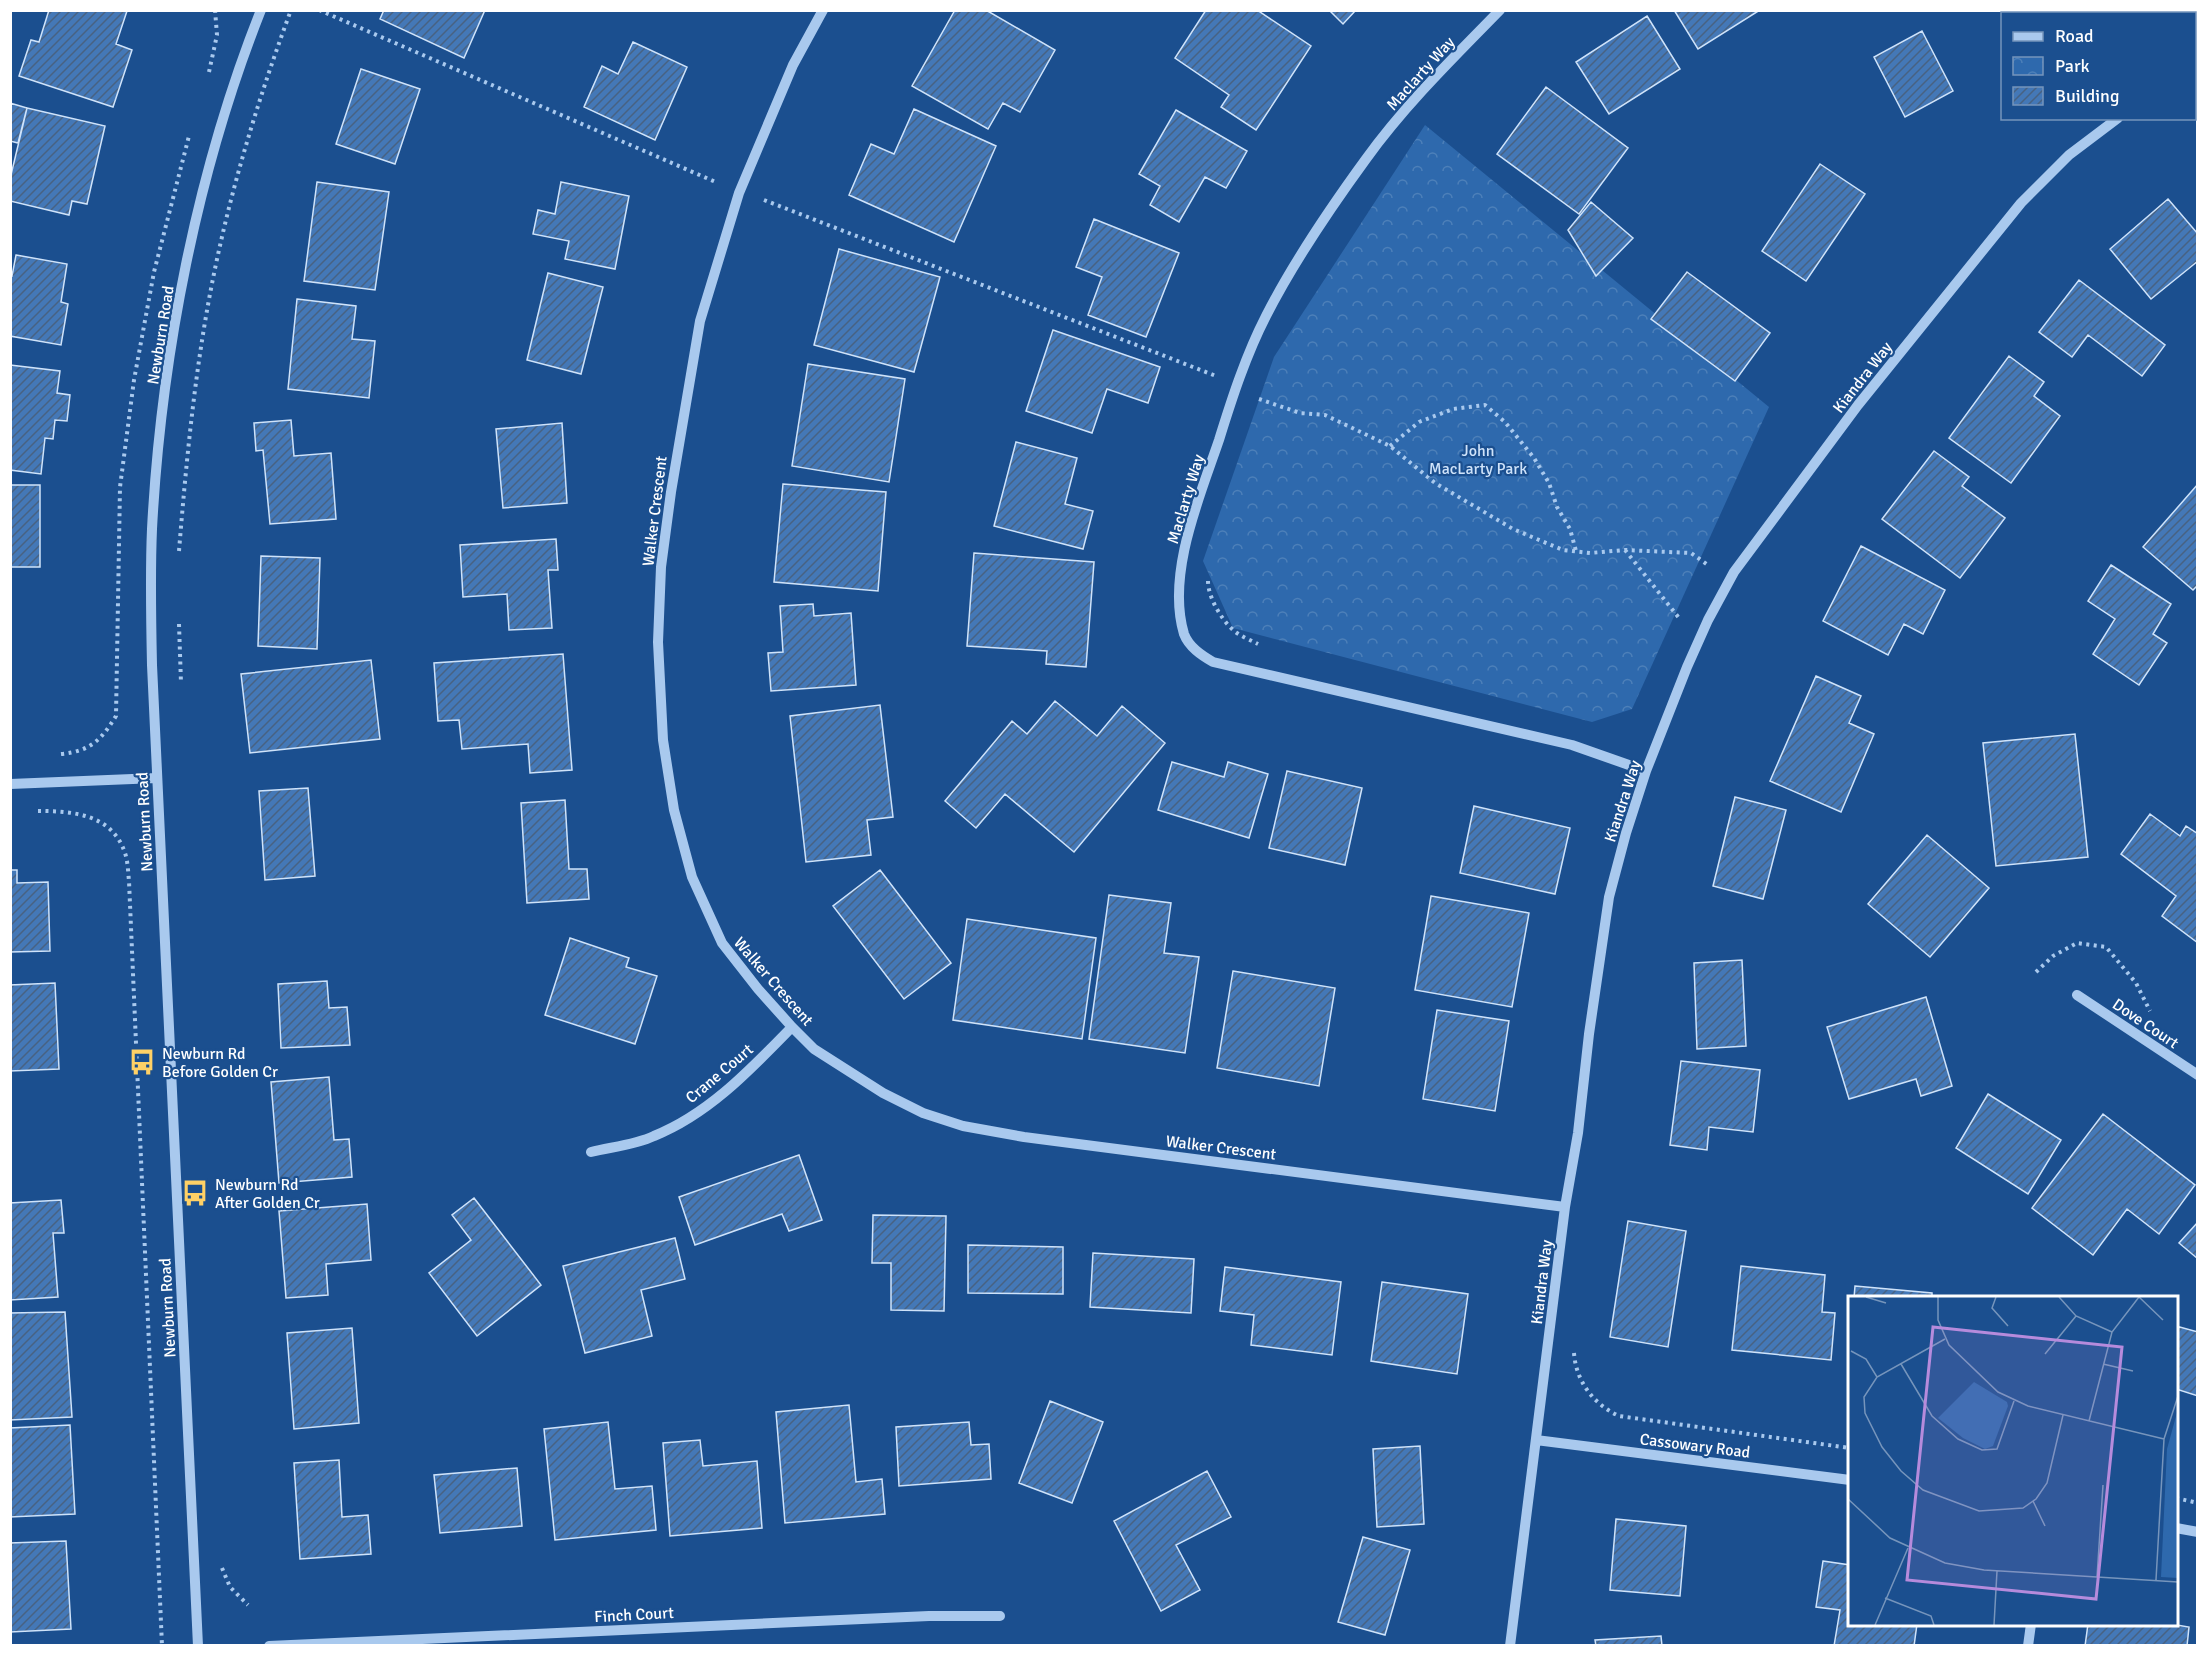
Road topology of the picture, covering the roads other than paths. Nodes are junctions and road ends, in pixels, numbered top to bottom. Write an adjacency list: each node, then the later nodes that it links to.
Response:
1 (261, 10): 6 (street, Newburn Road)
2 (823, 10): 9 (street, Walker Crescent)
3 (1500, 10): 5 (street, Maclarty Way)
4 (2115, 120): 5 (street, Kiandra Way)
5 (1646, 771): 12 (street, Kiandra Way)
6 (158, 778): 7 (street); 19 (street, Newburn Road)
7 (10, 784)
8 (2077, 995): 10 (street, Dove Court)
9 (792, 1027): 11 (street, Crane Court); 12 (street, Walker Crescent)
10 (2198, 1075)
11 (591, 1152)
12 (1565, 1207): 13 (street, Kiandra Way)
13 (1536, 1440): 14 (street, Cassowary Road); 21 (street, Kiandra Way)
14 (1848, 1480)
15 (2178, 1528): 16 (street)
16 (2198, 1532)
17 (1000, 1616): 20 (street, Finch Court)
18 (2031, 1626): 22 (street)
19 (198, 1646)
20 (269, 1646)
21 (1510, 1646)
22 (2028, 1646)

